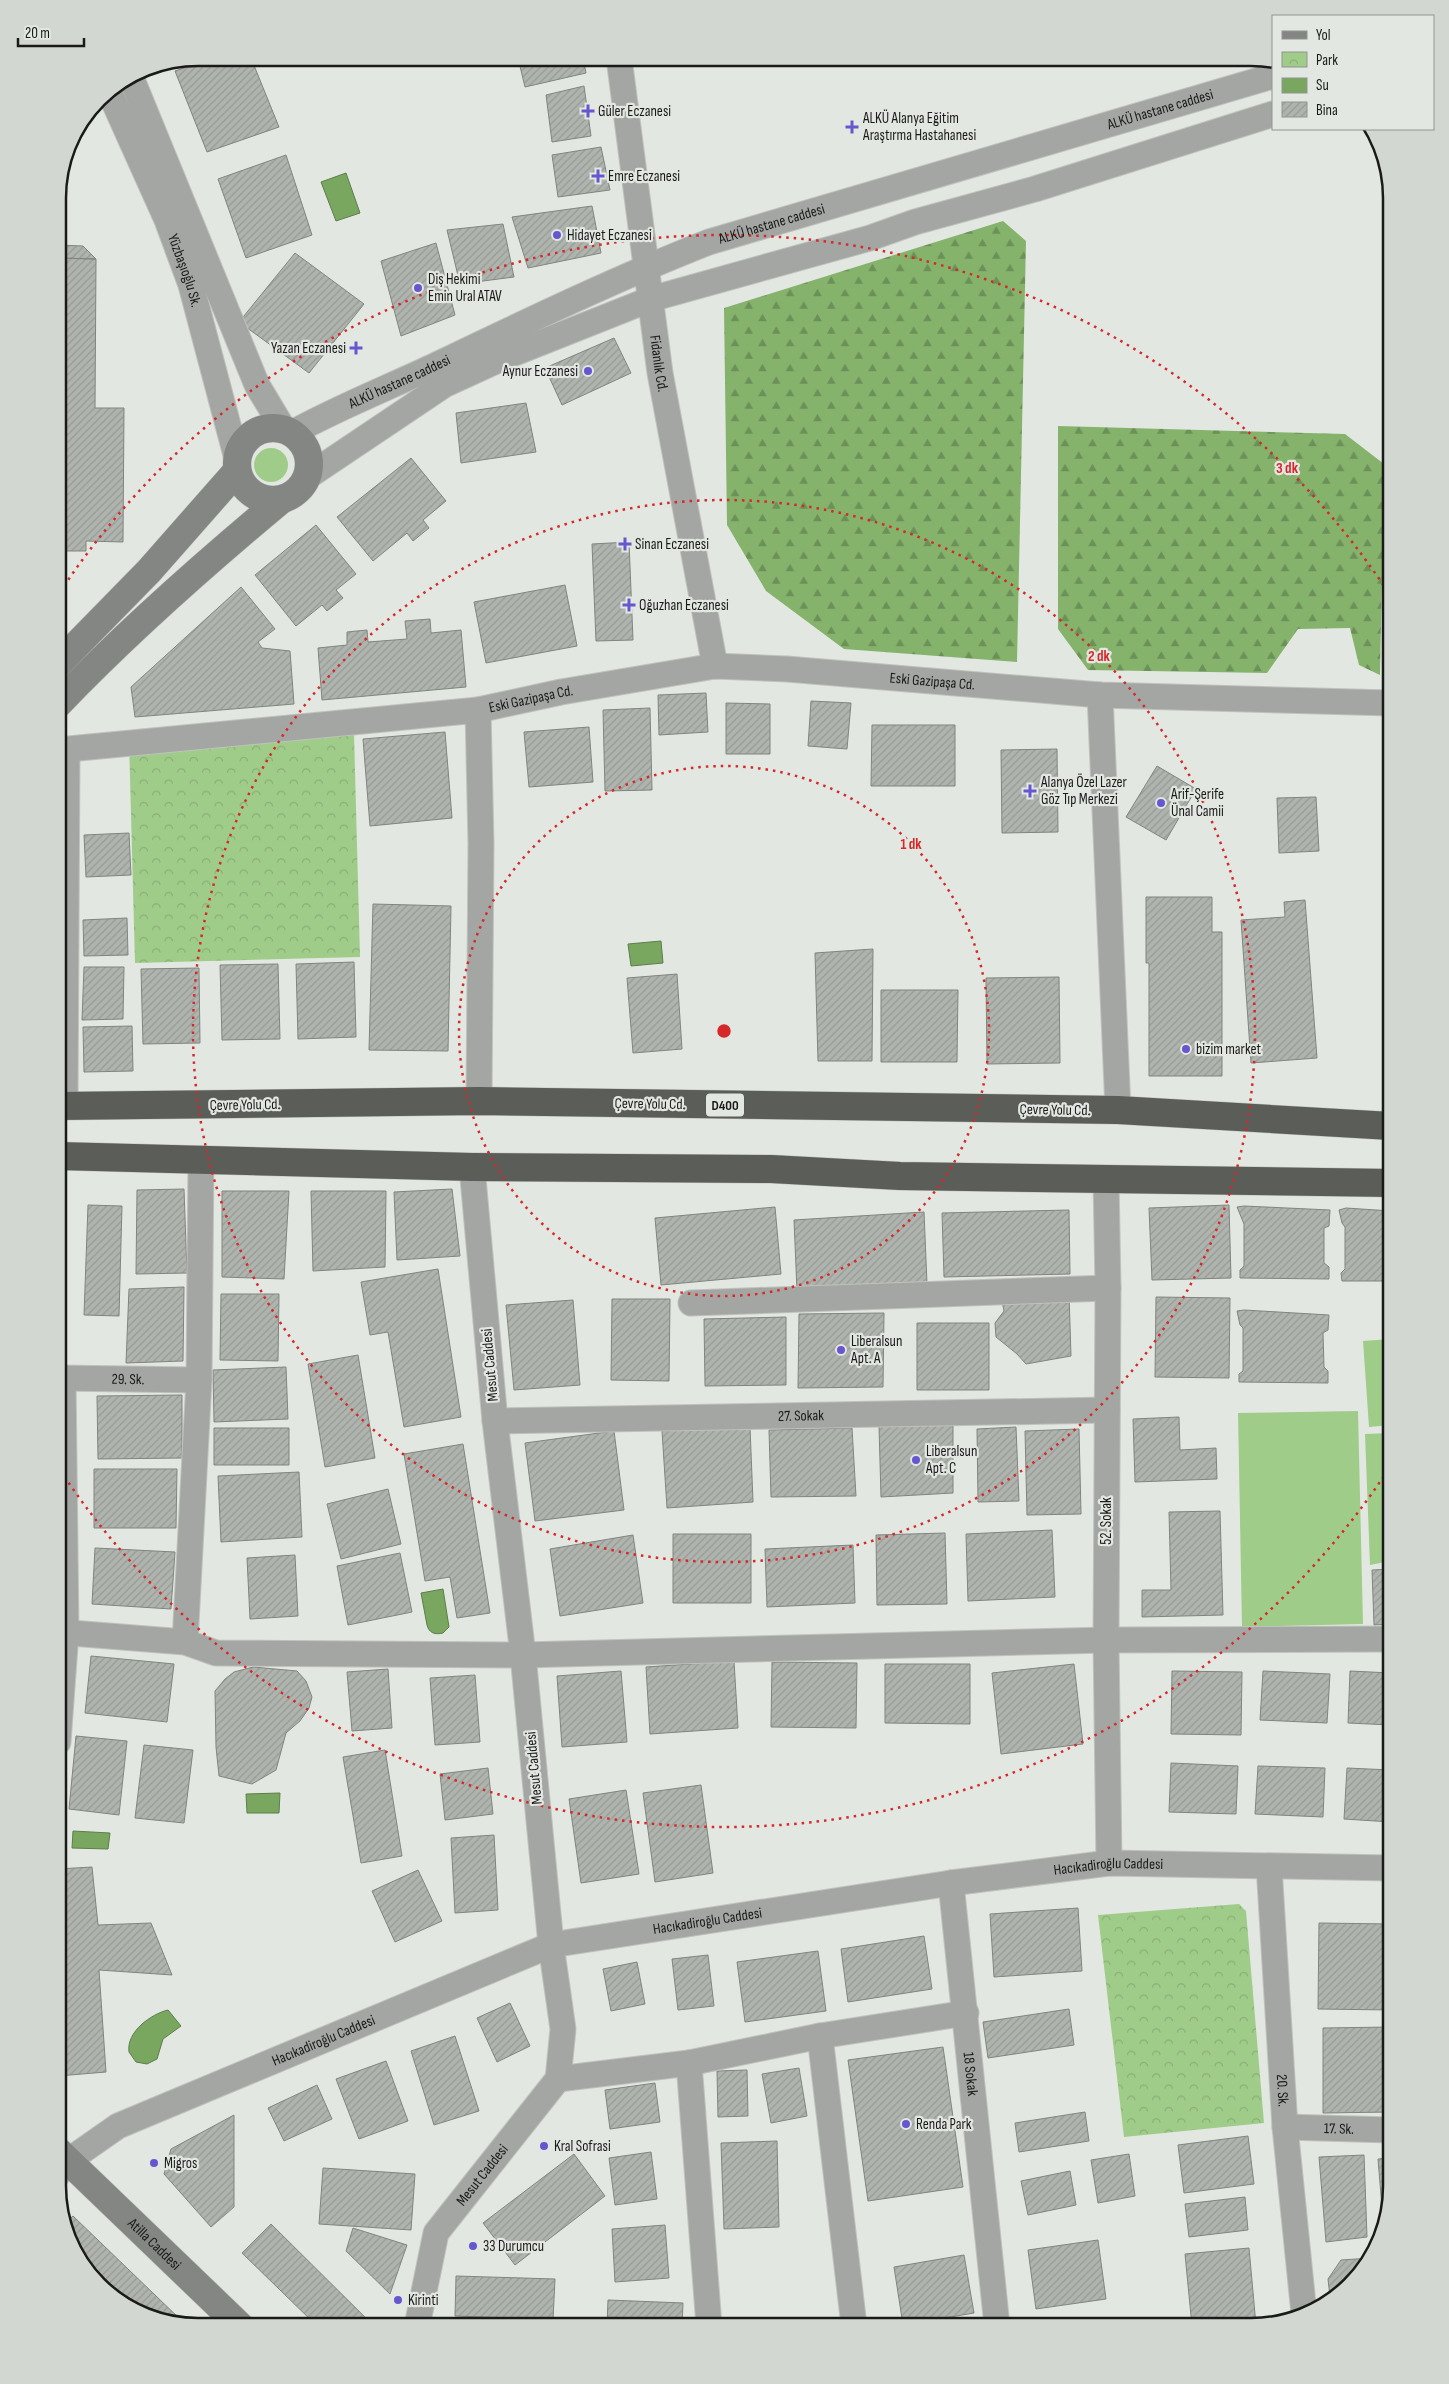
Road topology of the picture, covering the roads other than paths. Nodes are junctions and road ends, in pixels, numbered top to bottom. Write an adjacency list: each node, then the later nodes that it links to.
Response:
1 (620, 66): 6 (street, Fidanlık Cd.)
2 (1272, 76): 6 (street, ALKÜ hastane caddesi)
3 (134, 83): 8 (street, Yüzbaşıoğlu Sk.)
4 (112, 98): 9 (street, Yüzbaşıoğlu Sk.)
5 (1272, 114): 7 (street)
6 (647, 266): 7 (street, Fidanlık Cd.); 8 (street, ALKÜ hastane caddesi)
7 (651, 299): 10 (street); 13 (street, Fidanlık Cd.)
8 (288, 432): 9 (street); 10 (street)
9 (237, 465): 11 (street); 12 (street)
10 (307, 477): 11 (street)
11 (281, 500): 14 (street)
12 (67, 655)
13 (715, 666): 15 (street, Eski Gazipaşa Cd.); 17 (street, Eski Gazipaşa Cd.)
14 (67, 695)
15 (1100, 695): 16 (street, Eski Gazipaşa Cd.); 21 (street)
16 (1383, 703)
17 (478, 710): 18 (street, Eski Gazipaşa Cd.); 19 (street)
18 (67, 750)
19 (479, 1101): 20 (highway, Çevre Yolu Cd. / D400); 21 (highway, Çevre Yolu Cd. / D400)
20 (67, 1106)
21 (1118, 1110): 22 (highway, Çevre Yolu Cd. / D400)
22 (1383, 1125)
23 (67, 1156): 24 (highway)
24 (200, 1159): 25 (highway); 31 (street)
25 (472, 1167): 26 (highway); 33 (street, Mesut Caddesi)
26 (1106, 1179): 27 (highway); 28 (street, 52. Sokak)
27 (1383, 1183)
28 (1108, 1288): 29 (street); 32 (street, 52. Sokak)
29 (691, 1303)
30 (66, 1378): 31 (street, 29. Sk.)
31 (199, 1380): 37 (street)
32 (1107, 1410): 33 (street, 27. Sokak); 36 (street, 52. Sokak)
33 (495, 1421): 38 (street, Mesut Caddesi)
34 (66, 1632): 37 (street)
35 (1383, 1639): 36 (street)
36 (1106, 1640): 38 (street); 39 (street, 52. Sokak)
37 (185, 1642): 38 (street)
38 (523, 1654): 43 (street, Mesut Caddesi)
39 (1109, 1863): 40 (street, Hacıkadiroğlu Caddesi); 42 (street, Hacıkadiroğlu Caddesi)
40 (1269, 1866): 41 (street, Hacıkadiroğlu Caddesi); 48 (street, 20. Sk.)
41 (1383, 1868)
42 (951, 1883): 43 (street, Hacıkadiroğlu Caddesi); 44 (street, 18 Sokak)
43 (551, 1945): 47 (street, Mesut Caddesi); 50 (street, Hacıkadiroğlu Caddesi)
44 (966, 2013): 45 (street); 57 (street, 18 Sokak)
45 (820, 2036): 46 (street); 56 (street)
46 (689, 2063): 47 (street); 55 (street)
47 (558, 2079): 54 (street, Mesut Caddesi)
48 (1286, 2127): 49 (street, 17. Sk.); 52 (street, 20. Sk.)
49 (1383, 2130)
50 (66, 2155)
51 (66, 2164): 53 (street, Atilla Caddesi)
52 (1303, 2307)
53 (230, 2317)
54 (419, 2317)
55 (708, 2317)
56 (853, 2318)
57 (996, 2318)

